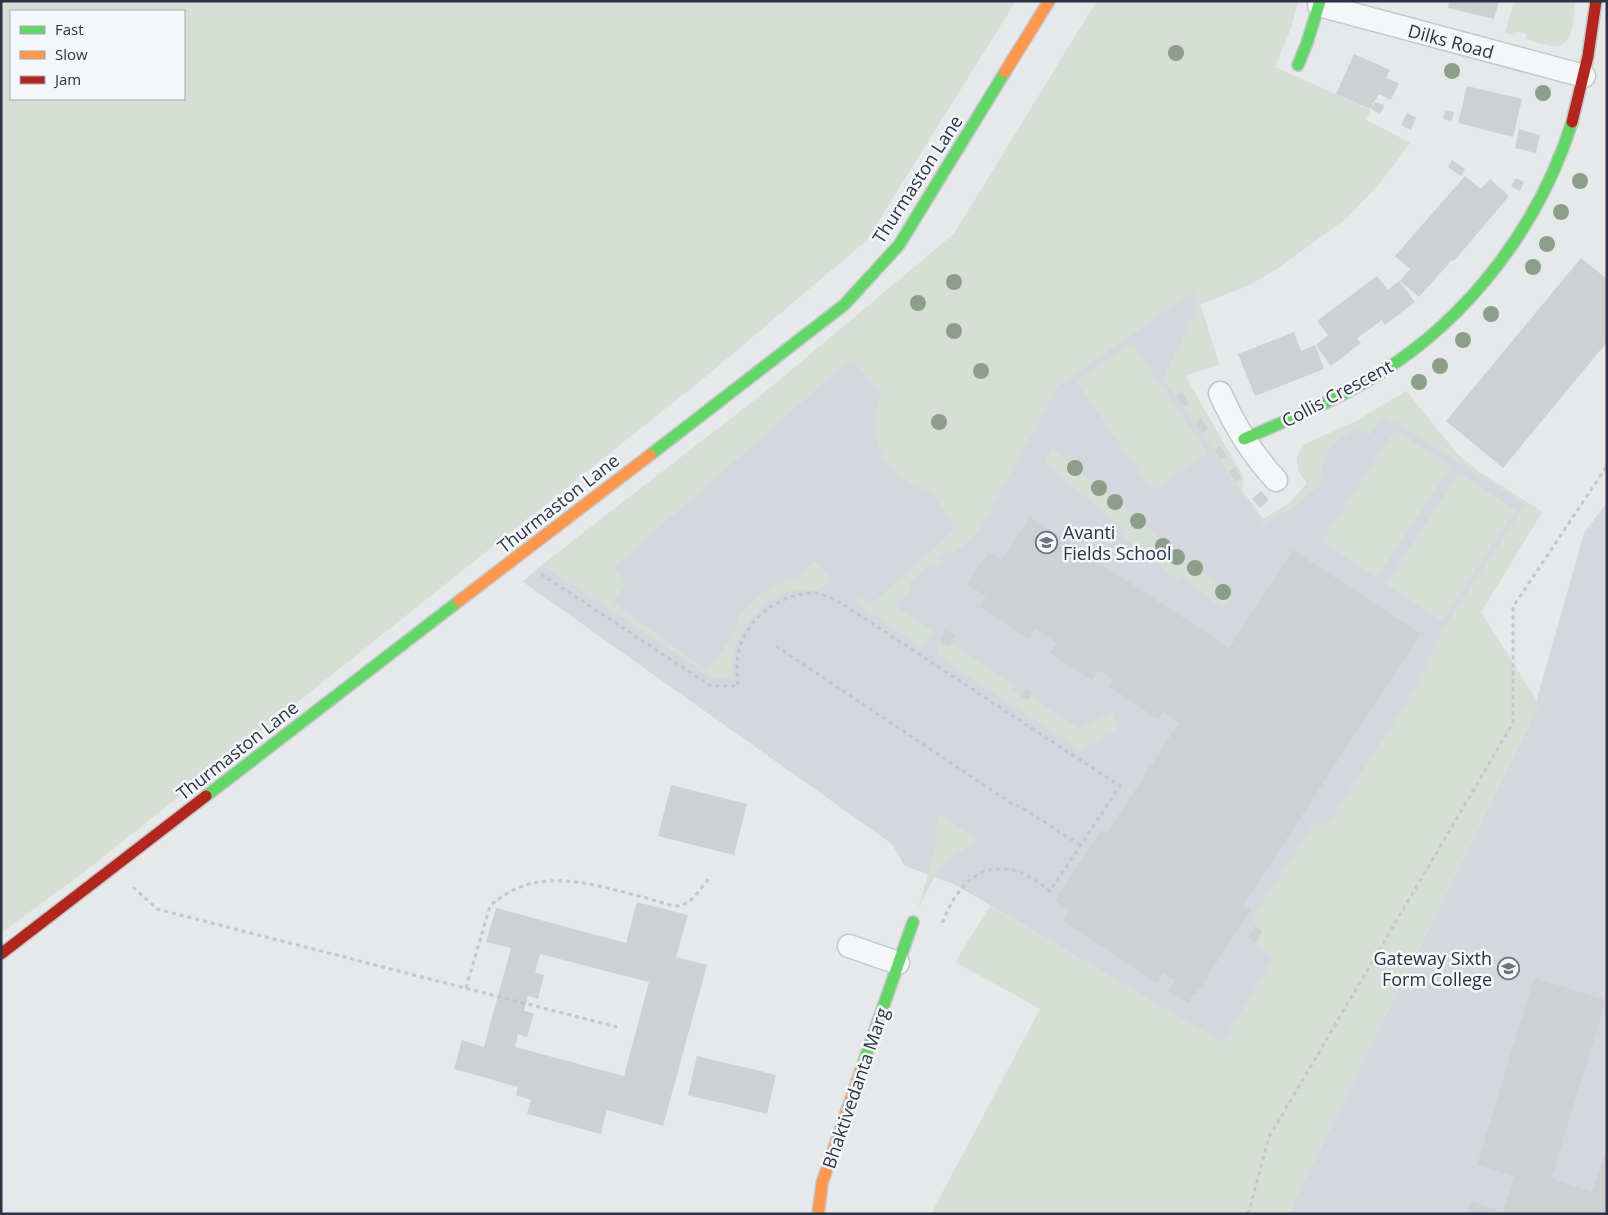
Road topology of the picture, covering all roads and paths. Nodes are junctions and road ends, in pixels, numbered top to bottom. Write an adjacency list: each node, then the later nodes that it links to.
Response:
1 (1049, 1): 10 (street, Thurmaston Lane)
2 (1596, 1): 5 (street, Collis Crescent)
3 (1319, 3): 4 (street); 5 (street, Dilks Road)
4 (1298, 65)
5 (1584, 76): 7 (street, Collis Crescent)
6 (1220, 393): 7 (street)
7 (1244, 439): 9 (street)
8 (1607, 466): 23 (path)
9 (1276, 480)
10 (516, 558): 12 (path); 13 (street, Thurmaston Lane)
11 (776, 646): 12 (path)
12 (1080, 845): 15 (path)
13 (113, 868): 18 (street, Thurmaston Lane); 20 (path)
14 (711, 876): 20 (path)
15 (960, 888)
16 (913, 922): 19 (street, Bhaktivedanta Marg)
17 (849, 946): 19 (street)
18 (1, 954)
19 (898, 963): 22 (street, Bhaktivedanta Marg)
20 (466, 988): 21 (path)
21 (617, 1027)
22 (818, 1214)
23 (1248, 1214)

